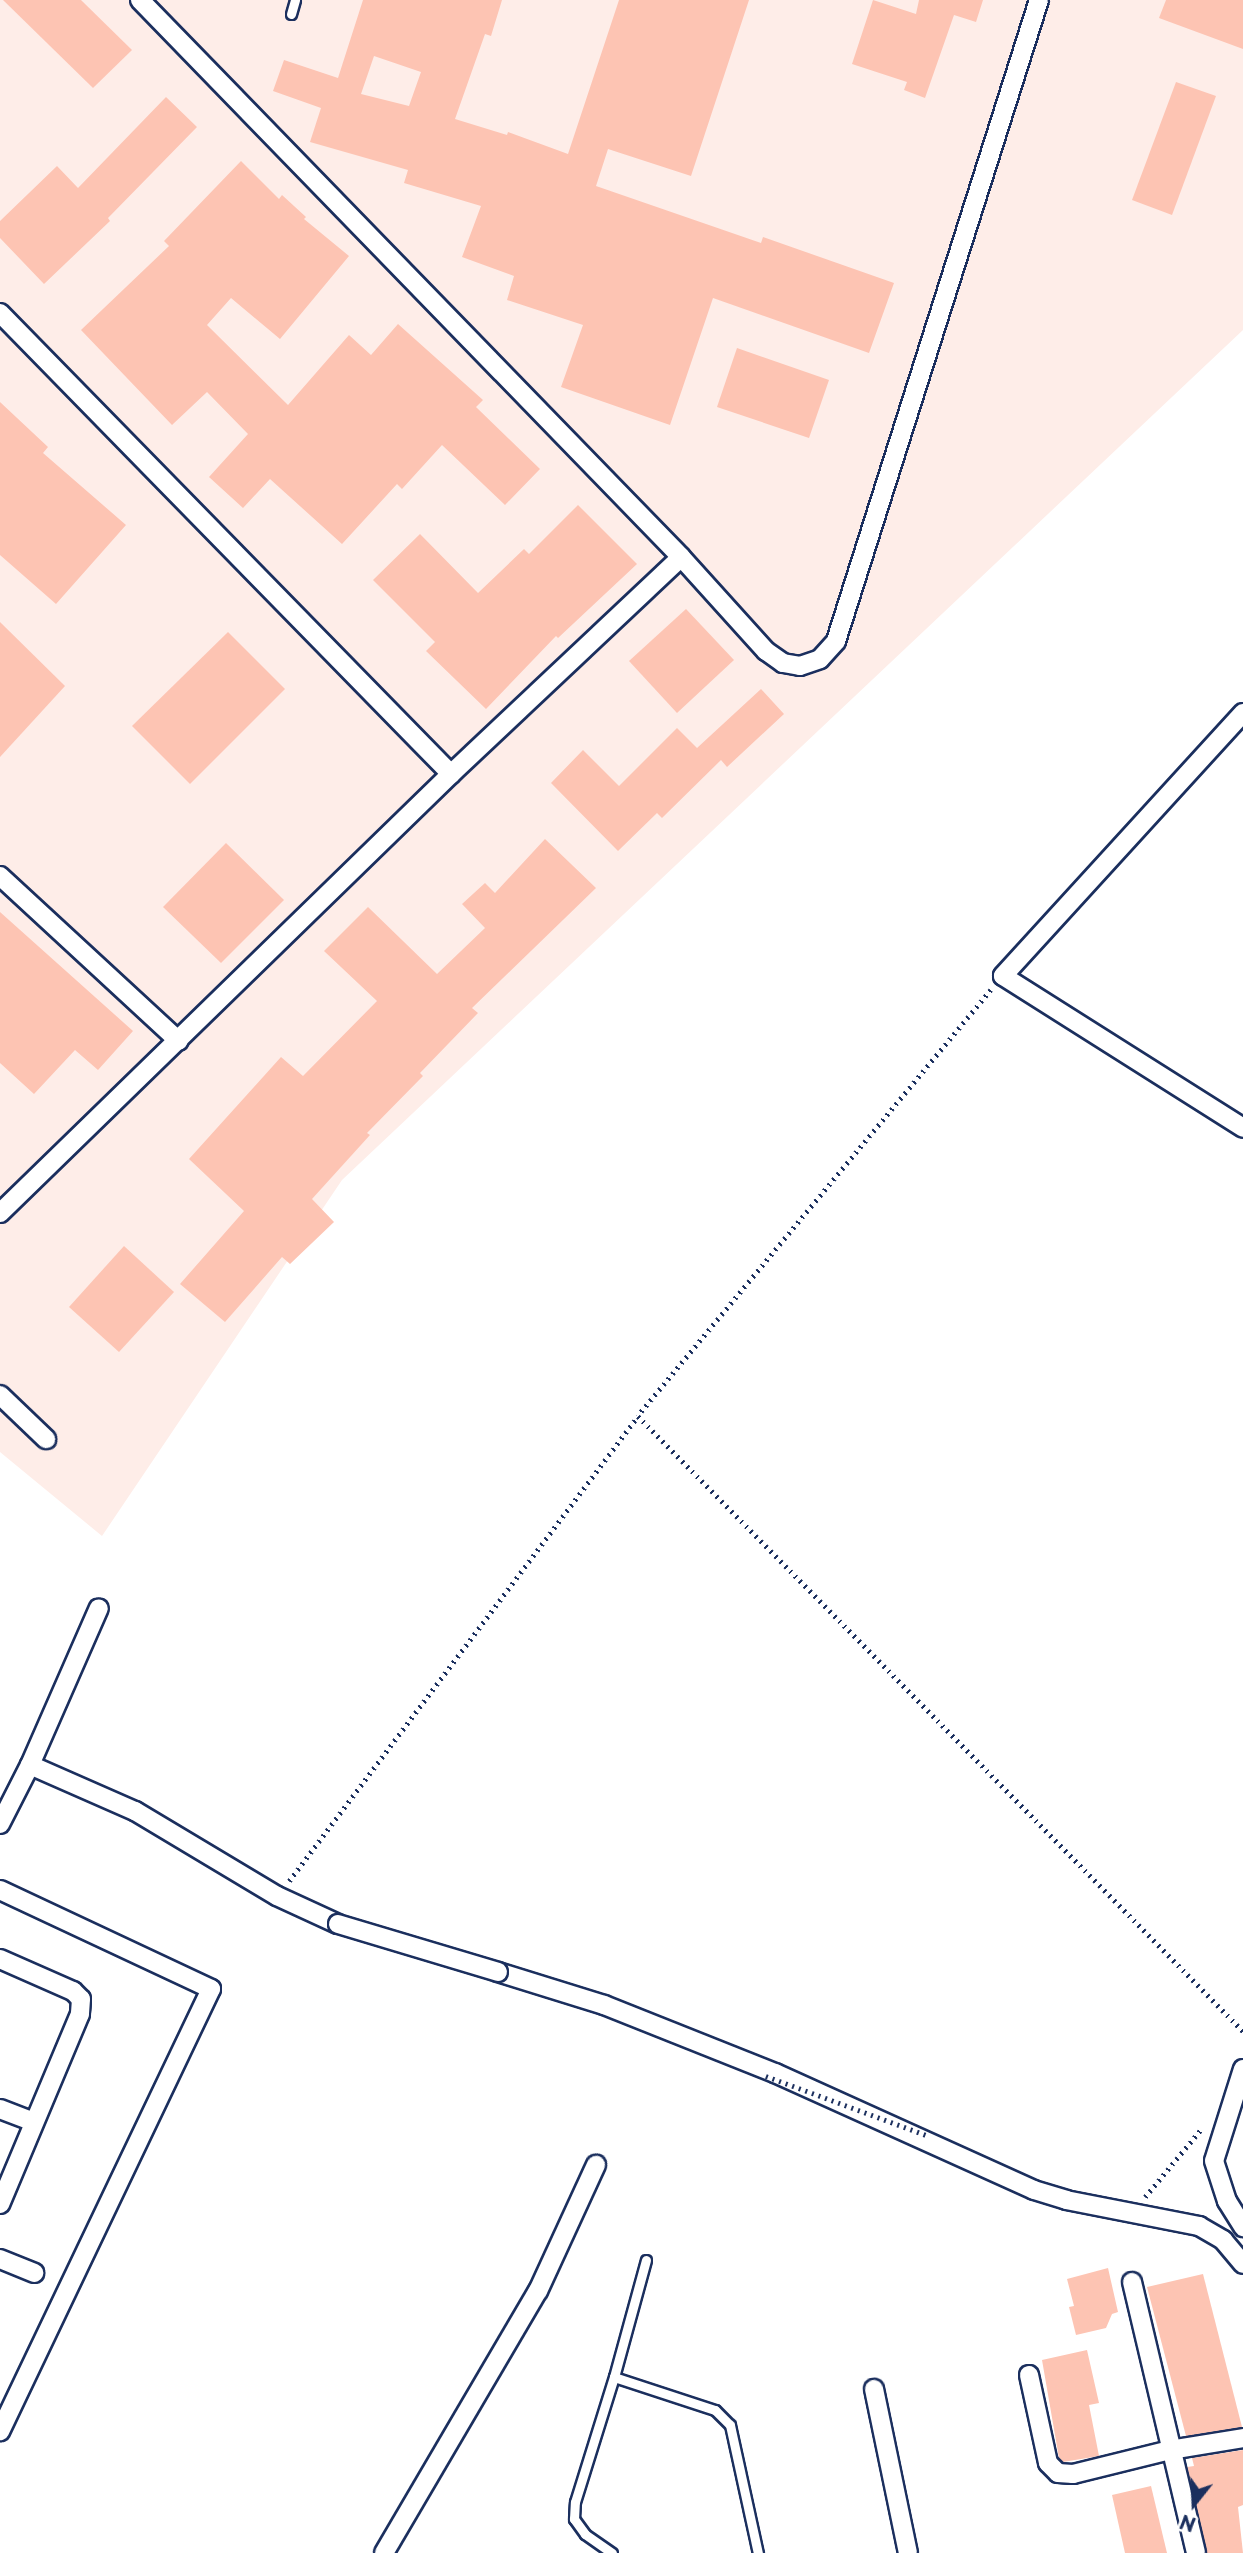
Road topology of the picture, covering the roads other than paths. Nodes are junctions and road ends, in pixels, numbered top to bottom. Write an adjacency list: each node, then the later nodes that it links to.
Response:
1 (140, 0): 6 (street)
2 (295, 0): 4 (lane)
3 (1039, 0): 6 (street)
4 (291, 14)
5 (0, 313): 8 (street)
6 (681, 557): 8 (street)
7 (1243, 713): 11 (street)
8 (451, 774): 10 (street)
9 (0, 876): 10 (street)
10 (179, 1041): 12 (street)
11 (1243, 1128)
12 (0, 1213)
13 (0, 1395): 14 (street)
14 (46, 1439)
15 (99, 1608): 16 (street)
16 (30, 1765): 17 (street); 28 (street, bridge)
17 (0, 1824)
18 (0, 1890): 34 (street)
19 (0, 1959): 22 (street)
20 (1243, 2069): 25 (street)
21 (0, 2109): 22 (street)
22 (34, 2122): 24 (street)
23 (596, 2165): 37 (street)
24 (0, 2204)
25 (1243, 2227)
26 (0, 2259): 29 (street)
27 (646, 2260): 32 (lane)
28 (1243, 2264)
29 (34, 2273)
30 (1132, 2282): 36 (street)
31 (1028, 2375): 36 (street)
32 (614, 2377): 38 (lane); 39 (lane)
33 (874, 2389): 40 (street)
34 (0, 2431)
35 (1243, 2438): 36 (street)
36 (1170, 2450): 41 (street)
37 (384, 2553)
38 (612, 2553)
39 (758, 2553)
40 (908, 2553)
41 (1196, 2553)

